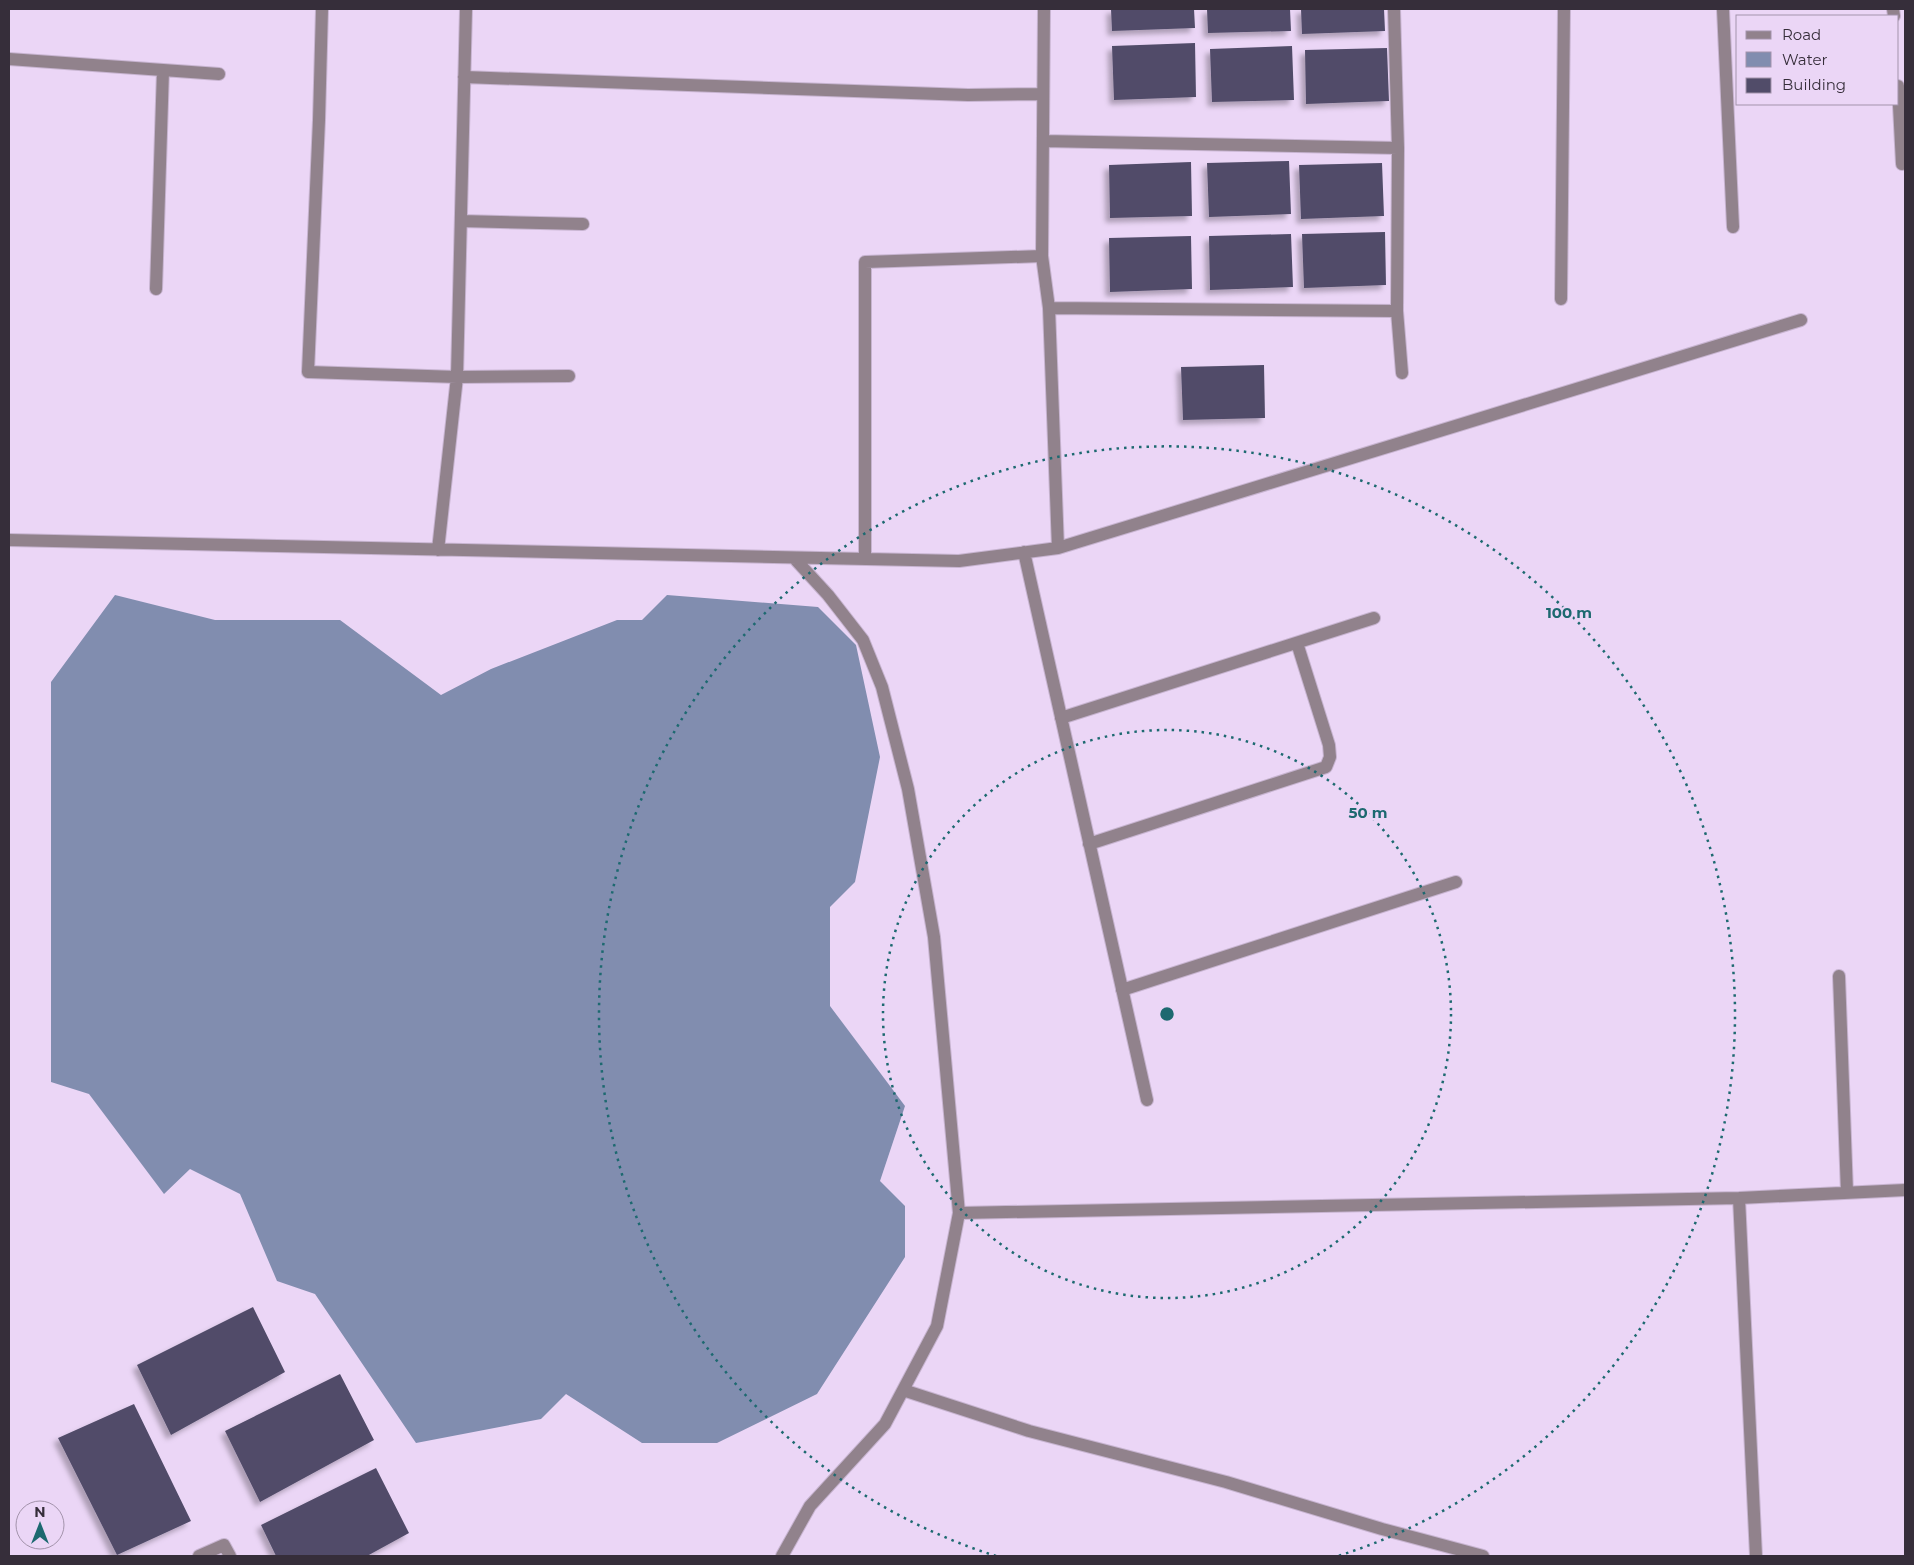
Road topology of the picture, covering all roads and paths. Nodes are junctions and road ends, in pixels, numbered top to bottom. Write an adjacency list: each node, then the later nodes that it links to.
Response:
1 (322, 9): 27 (street)
2 (466, 9): 10 (street)
3 (1044, 9): 11 (street)
4 (1394, 9): 14 (street)
5 (1564, 9): 21 (street)
6 (1723, 9): 18 (street)
7 (9, 59): 8 (street)
8 (163, 70): 9 (street); 20 (street)
9 (219, 74)
10 (464, 77): 11 (street); 16 (street)
11 (1043, 94): 13 (street)
12 (1899, 105): 15 (street)
13 (1043, 141): 14 (street); 19 (street)
14 (1398, 148): 23 (street)
15 (1902, 164)
16 (461, 220): 17 (street); 27 (street)
17 (583, 224)
18 (1733, 227)
19 (1042, 256): 22 (street); 33 (street)
20 (156, 289)
21 (1561, 298)
22 (1050, 308): 23 (street); 29 (street)
23 (1397, 311): 25 (street)
24 (1801, 320): 29 (street)
25 (1402, 373)
26 (569, 376): 27 (street)
27 (457, 377): 30 (street)
28 (9, 540): 30 (street)
29 (1058, 548): 31 (street)
30 (438, 550): 32 (street)
31 (1024, 552): 33 (street); 36 (street)
32 (794, 558): 33 (street); 45 (street)
33 (865, 559)
34 (1374, 618): 35 (street)
35 (1297, 643): 36 (street); 37 (street)
36 (1061, 718): 37 (street)
37 (1089, 844): 40 (street)
38 (1456, 882): 40 (street)
39 (1839, 976): 43 (street)
40 (1122, 990): 41 (street)
41 (1147, 1100)
42 (1905, 1190): 43 (street)
43 (1847, 1192): 44 (street)
44 (1739, 1198): 45 (street); 51 (street)
45 (959, 1213): 46 (street)
46 (903, 1390): 49 (street); 50 (street)
47 (199, 1556): 48 (street)
48 (230, 1556)
49 (782, 1556)
50 (1483, 1556)
51 (1756, 1556)

